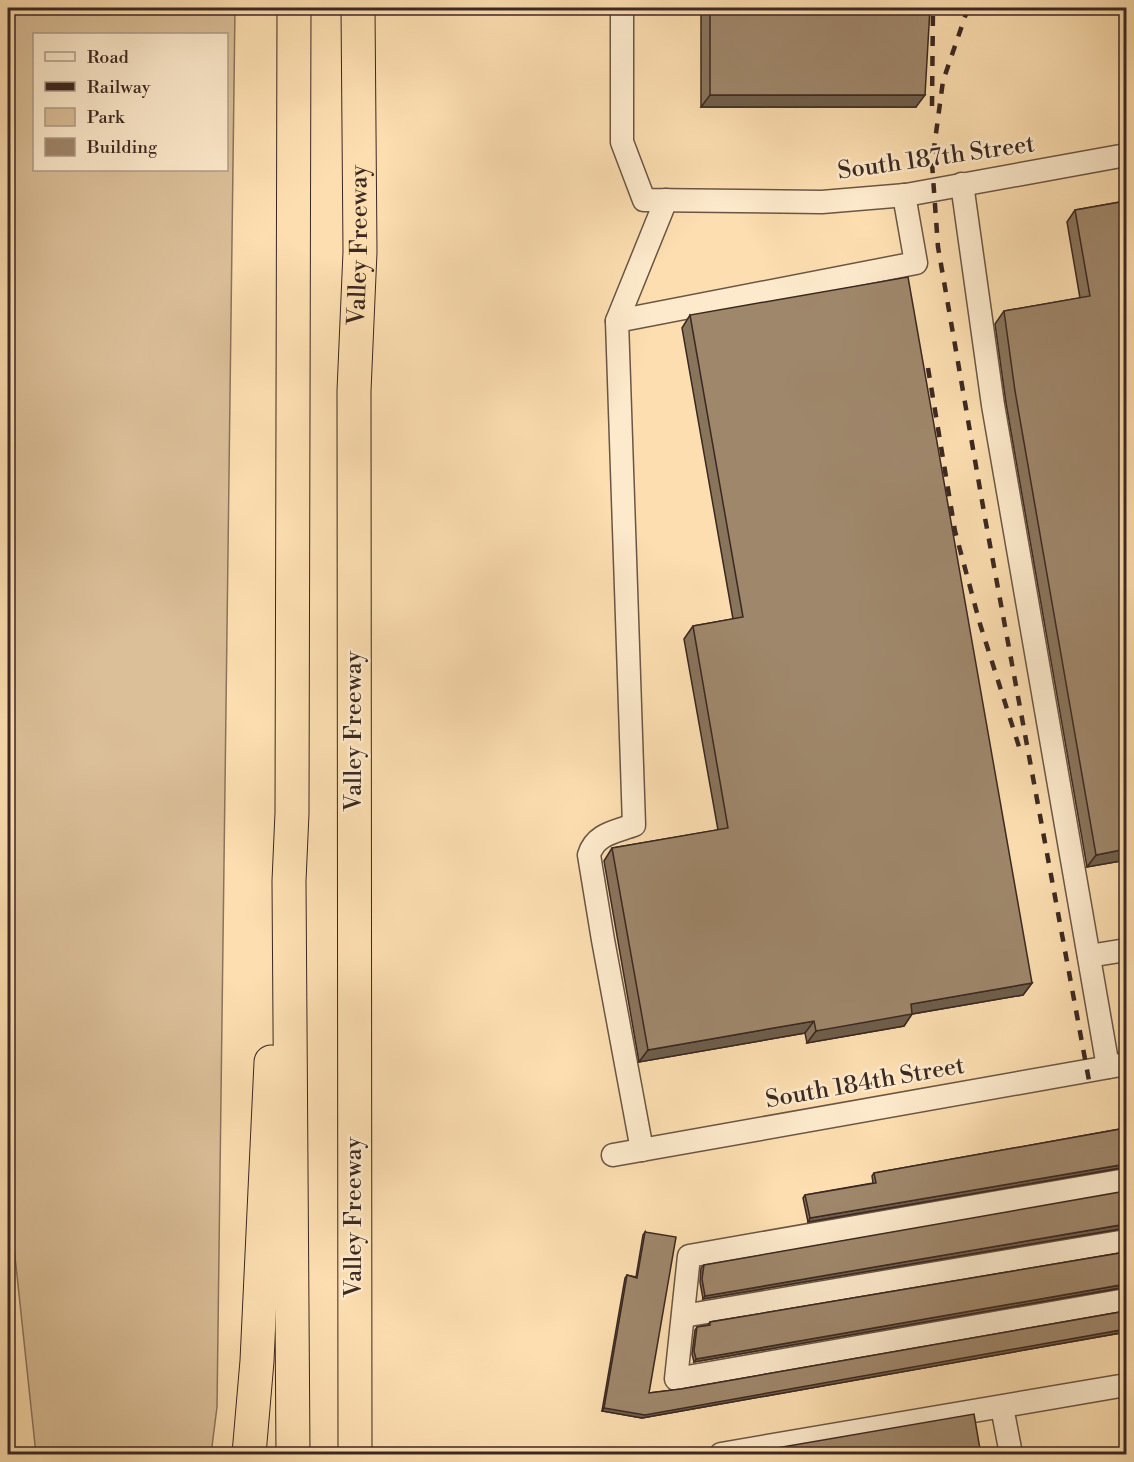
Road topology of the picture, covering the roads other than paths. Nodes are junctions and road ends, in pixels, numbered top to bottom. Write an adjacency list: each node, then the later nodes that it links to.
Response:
1 (294, 8): 10 (highway)
2 (309, 8): 24 (highway)
3 (357, 8): 25 (highway, Valley Freeway)
4 (622, 8): 8 (street)
5 (1126, 155): 6 (street, South 187th Street)
6 (962, 184): 7 (street, South 187th Street); 12 (street)
7 (904, 195): 8 (street, South 187th Street); 9 (street)
8 (655, 200): 9 (street)
9 (616, 321): 14 (street)
10 (289, 881): 22 (highway); 23 (highway)
11 (1126, 950): 12 (street)
12 (1089, 956): 13 (street)
13 (1117, 1066): 14 (street, South 184th Street)
14 (642, 1149): 15 (street, South 184th Street)
15 (613, 1155)
16 (1126, 1180): 19 (street)
17 (1126, 1240): 19 (street)
18 (1126, 1300): 19 (street)
19 (683, 1316)
20 (1126, 1385): 21 (street)
21 (1002, 1407): 26 (street); 27 (street)
22 (249, 1455)
23 (293, 1455)
24 (311, 1455)
25 (355, 1455)
26 (721, 1455)
27 (1011, 1455)

